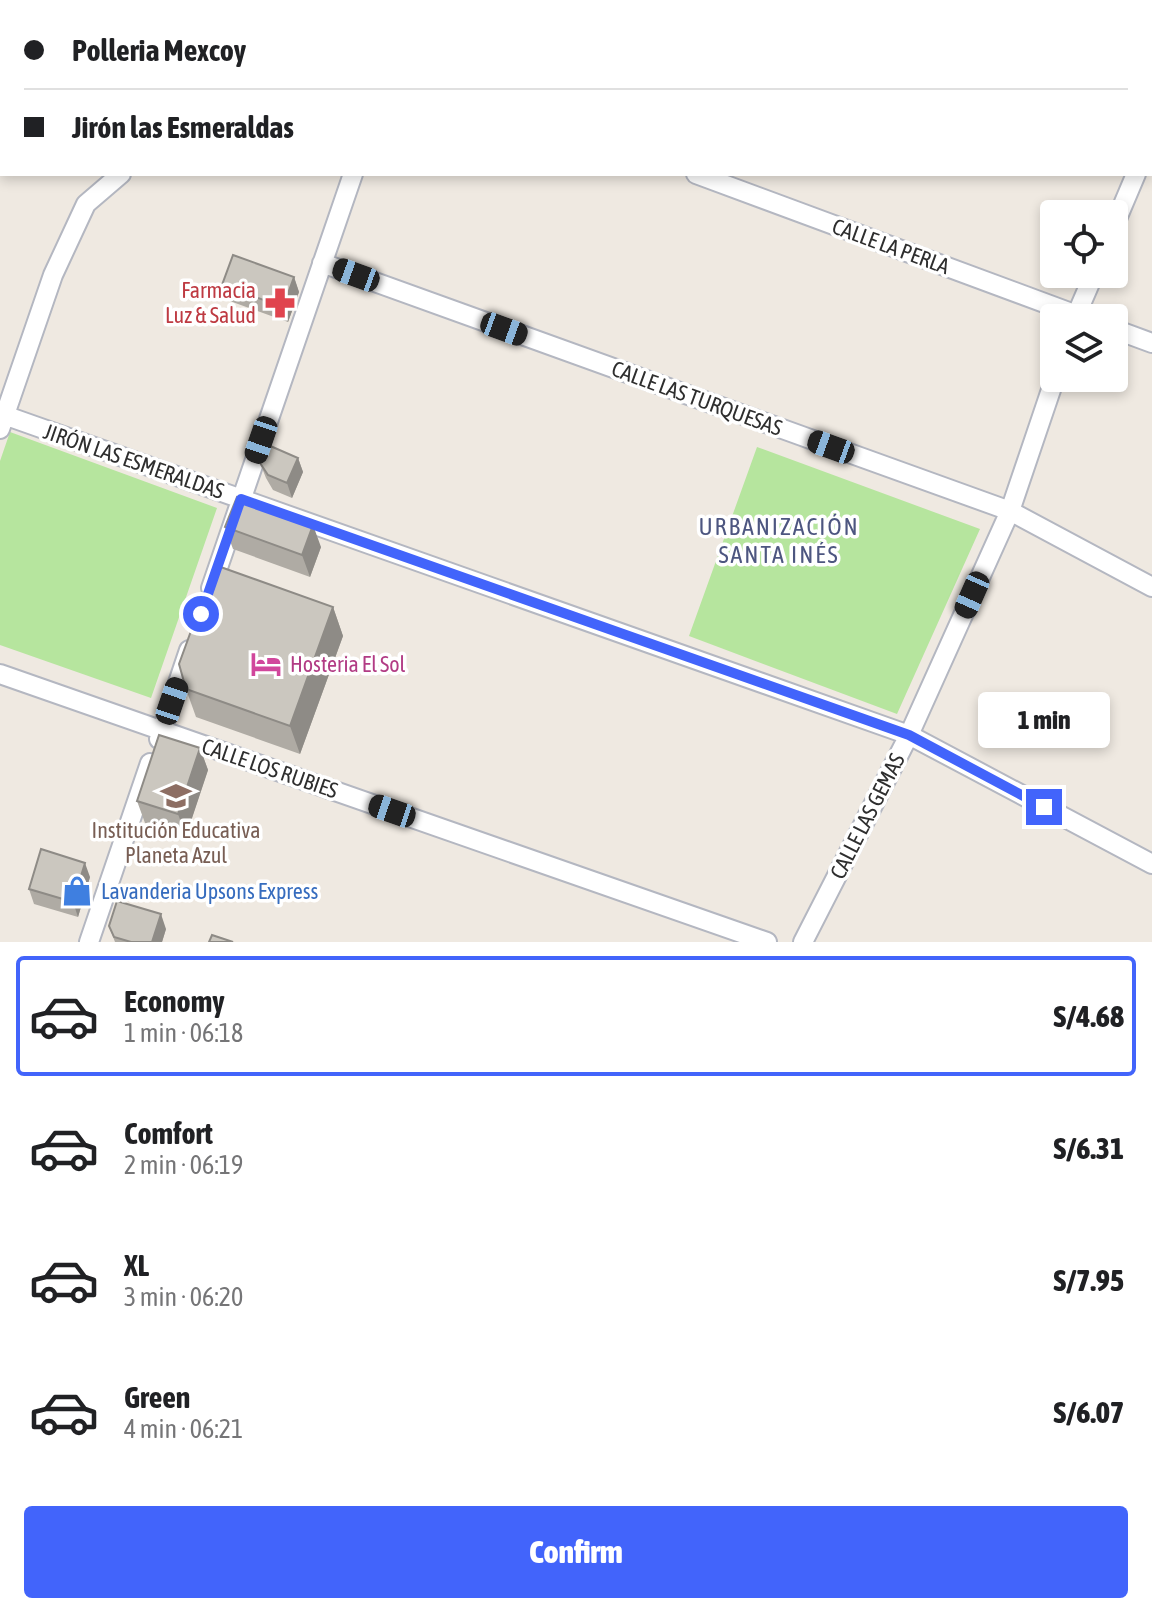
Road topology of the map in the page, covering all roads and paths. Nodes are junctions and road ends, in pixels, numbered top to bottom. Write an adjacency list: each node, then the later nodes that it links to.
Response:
1 (119, 176): 11 (street)
2 (352, 176): 6 (street)
3 (701, 176): 7 (street, CALLE LA PERLA)
4 (1135, 176): 5 (street)
5 (1125, 200)
6 (322, 263): 12 (street); 13 (street, CALLE LAS TURQUESAS)
7 (1044, 304)
8 (1128, 334): 9 (street)
9 (1152, 343)
10 (1050, 392): 13 (street, CALLE LAS GEMAS)
11 (2, 422): 12 (street, JIRÓN LAS ESMERALDAS)
12 (241, 499): 15 (street); 19 (street, JIRÓN LAS ESMERALDAS)
13 (1010, 511): 14 (street, CALLE LAS TURQUESAS); 19 (street, CALLE LAS GEMAS)
14 (1152, 587)
15 (206, 600)
16 (196, 629): 18 (street)
17 (0, 674): 18 (street, CALLE LOS RUBIES)
18 (162, 730): 21 (street); 22 (street, CALLE LOS RUBIES)
19 (909, 735): 20 (street, JIRÓN LAS ESMERALDAS); 23 (street, CALLE LAS GEMAS)
20 (1152, 864)
21 (89, 942)
22 (767, 942)
23 (803, 942)

